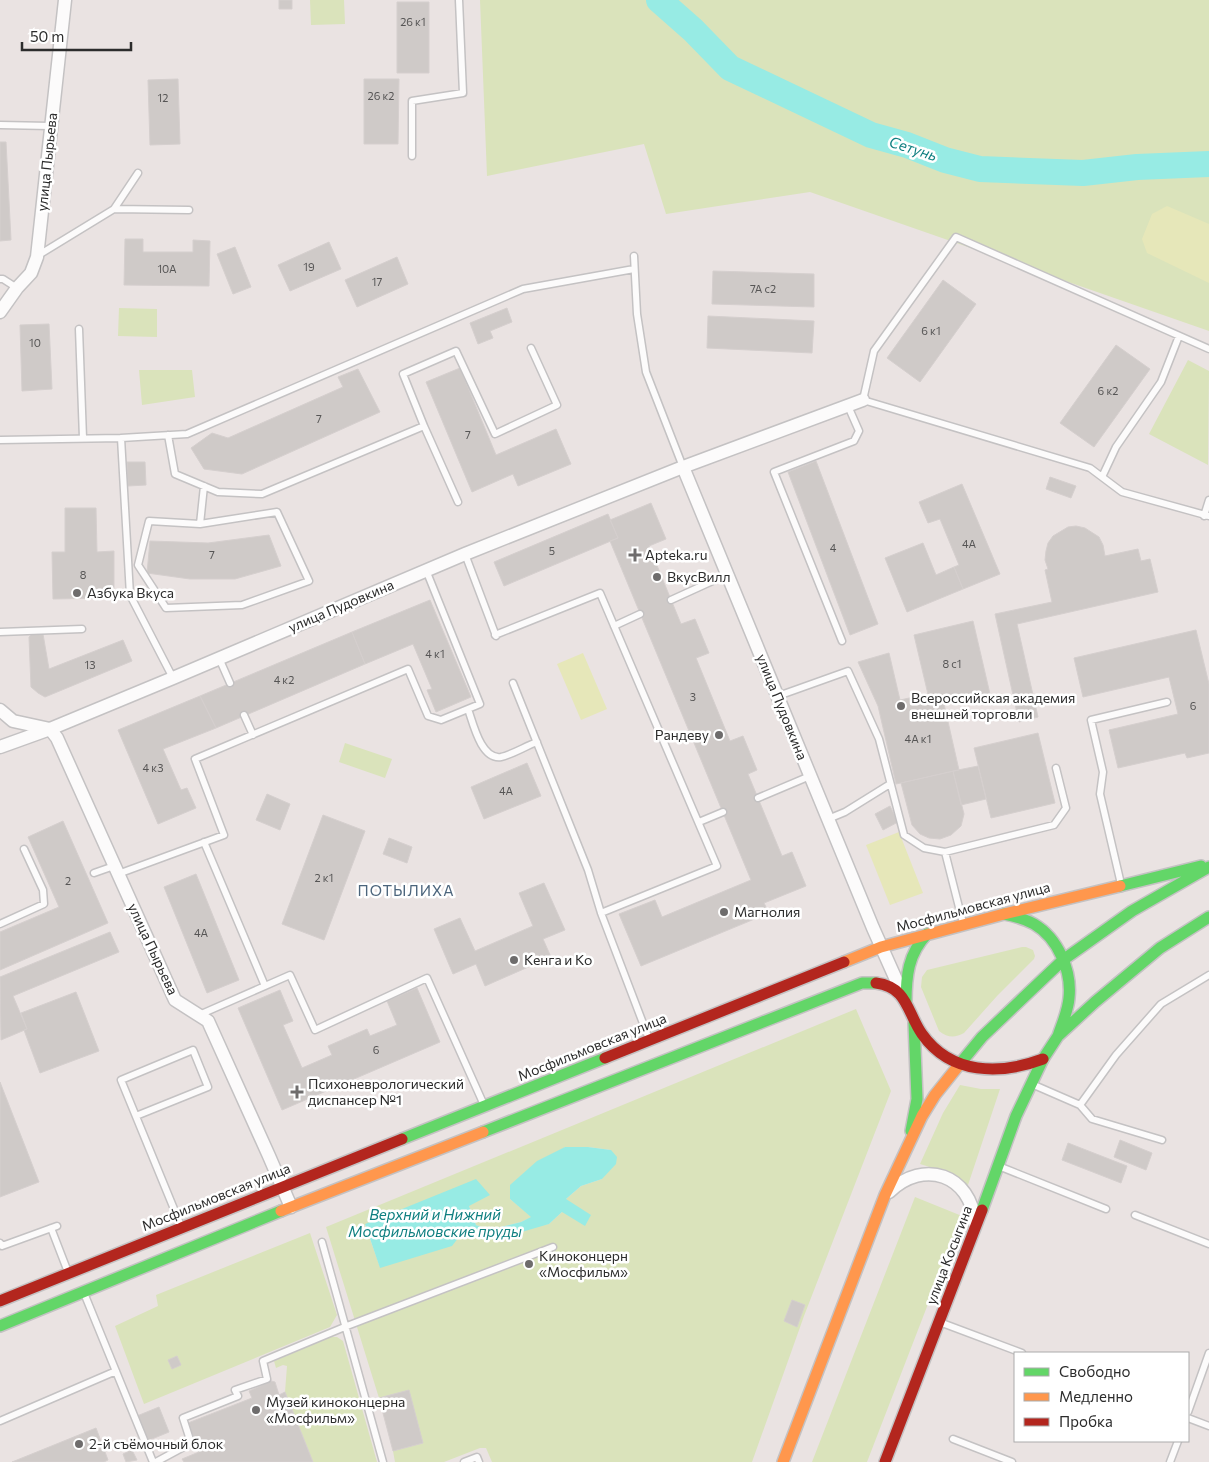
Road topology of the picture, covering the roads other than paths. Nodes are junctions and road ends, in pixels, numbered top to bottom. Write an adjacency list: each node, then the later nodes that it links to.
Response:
1 (65, 0): 4 (street, улица Пырьева)
2 (459, 0): 5 (lane)
3 (0, 125): 4 (lane)
4 (50, 126): 10 (street, улица Пырьева)
5 (412, 156)
6 (138, 173): 7 (lane)
7 (114, 209): 8 (lane); 10 (lane)
8 (189, 210)
9 (634, 256): 11 (lane)
10 (37, 257): 13 (street, улица Пырьева)
11 (634, 269): 22 (lane); 26 (lane)
12 (0, 279): 13 (lane)
13 (17, 288): 14 (street, улица Пырьева)
14 (0, 312)
15 (79, 329): 23 (lane)
16 (1179, 336): 18 (lane); 19 (lane); 27 (lane)
17 (531, 348): 21 (lane)
18 (1209, 349)
19 (863, 400): 20 (street, улица Пудовкина); 27 (lane)
20 (848, 406): 26 (street, улица Пудовкина); 41 (lane)
21 (424, 426): 28 (lane); 30 (lane)
22 (168, 435): 24 (lane); 28 (lane)
23 (83, 438): 24 (lane); 25 (lane)
24 (121, 438): 43 (lane)
25 (0, 440)
26 (683, 467): 33 (street, улица Пудовкина); 35 (street, улица Пудовкина)
27 (1102, 477): 31 (lane)
28 (204, 486): 32 (lane)
29 (1209, 500): 31 (lane)
30 (458, 502)
31 (1206, 516)
32 (200, 524): 32 (lane)
33 (465, 554): 34 (street, улица Пудовкина); 38 (lane)
34 (426, 570): 42 (street, улица Пудовкина); 48 (lane)
35 (728, 574): 36 (lane); 46 (street, улица Пудовкина)
36 (672, 600)
37 (640, 614): 38 (lane)
38 (614, 626): 61 (lane)
39 (82, 629): 40 (lane)
40 (0, 632)
41 (842, 641)
42 (219, 658): 43 (street, улица Пудовкина); 44 (lane)
43 (173, 678): 51 (street, улица Пудовкина)
44 (230, 683)
45 (513, 683): 53 (lane)
46 (778, 696): 56 (street, улица Пудовкина); 57 (lane)
47 (1167, 702): 68 (lane)
48 (468, 709): 52 (lane); 53 (lane)
49 (0, 710): 51 (street)
50 (244, 715): 52 (lane)
51 (50, 729): 54 (street, улица Пудовкина); 66 (street, улица Пырьева)
52 (253, 735): 62 (lane)
53 (536, 742): 69 (lane)
54 (0, 747)
55 (1056, 768): 64 (lane)
56 (810, 776): 58 (lane); 60 (street, улица Пудовкина)
57 (890, 784): 60 (lane); 64 (lane)
58 (758, 798)
59 (723, 812): 61 (lane)
60 (828, 819): 75 (street, улица Пудовкина)
61 (699, 822): 69 (lane)
62 (204, 842): 66 (lane); 78 (lane)
63 (24, 849): 72 (lane)
64 (945, 852): 73 (lane)
65 (1209, 866): 68 (main road, Мосфильмовская улица); 76 (main road)
66 (116, 870): 67 (lane); 80 (street, улица Пырьева)
67 (94, 873)
68 (1121, 886): 70 (main road, Мосфильмовская улица)
69 (601, 913): 83 (lane)
70 (1004, 914): 73 (main road, Мосфильмовская улица); 76 (main road, улица Косыгина)
71 (1209, 917): 82 (main road, улица Косыгина)
72 (0, 924)
73 (963, 924): 74 (main road, Мосфильмовская улица)
74 (927, 934): 75 (main road, Мосфильмовская улица); 79 (main road)
75 (881, 947): 79 (street, улица Пудовкина); 83 (main road, Мосфильмовская улица)
76 (1063, 960): 82 (main road, улица Косыгина); 85 (main road)
77 (1209, 975): 87 (lane)
78 (265, 986): 80 (lane); 88 (lane)
79 (906, 1003): 81 (main road); 95 (main road)
80 (200, 1015): 93 (street, улица Пырьева)
81 (914, 1022): 85 (main road); 90 (main road)
82 (1058, 1036): 84 (main road, улица Косыгина)
83 (650, 1040): 88 (main road, Мосфильмовская улица)
84 (1043, 1059): 85 (main road); 86 (main road, улица Косыгина)
85 (959, 1064): 90 (main road)
86 (1031, 1083): 87 (lane); 92 (main road, улица Косыгина)
87 (1080, 1105): 91 (lane)
88 (485, 1106): 93 (main road, Мосфильмовская улица)
89 (136, 1116): 89 (lane); 98 (lane)
90 (910, 1140): 94 (main road)
91 (1162, 1140)
92 (998, 1166): 96 (lane); 99 (main road, улица Косыгина)
93 (282, 1187): 95 (street, улица Пырьева); 98 (main road, Мосфильмовская улица)
94 (885, 1195): 99 (street); 123 (main road)
95 (291, 1208): 105 (main road)
96 (1106, 1209)
97 (1135, 1215): 102 (lane)
98 (182, 1227): 104 (main road, Мосфильмовская улица)
99 (976, 1228): 107 (main road, улица Косыгина)
100 (322, 1242): 109 (lane)
101 (0, 1243): 104 (lane)
102 (1209, 1244)
103 (553, 1247): 109 (lane)
104 (68, 1273): 106 (main road, Мосфильмовская улица)
105 (83, 1292): 108 (main road); 112 (lane)
106 (0, 1301)
107 (939, 1322): 110 (lane); 124 (main road, улица Косыгина)
108 (0, 1326)
109 (347, 1326): 119 (lane); 120 (lane)
110 (1019, 1352)
111 (1209, 1353): 113 (lane)
112 (116, 1372): 115 (lane); 119 (lane)
113 (1189, 1409)
114 (1189, 1418): 116 (lane)
115 (0, 1421)
116 (1209, 1426)
117 (953, 1439): 125 (lane)
118 (1178, 1442): 126 (lane)
119 (155, 1462)
120 (383, 1462)
121 (464, 1462): 122 (lane)
122 (479, 1462)
123 (783, 1462)
124 (884, 1462)
125 (1012, 1462)
126 (1170, 1462)

